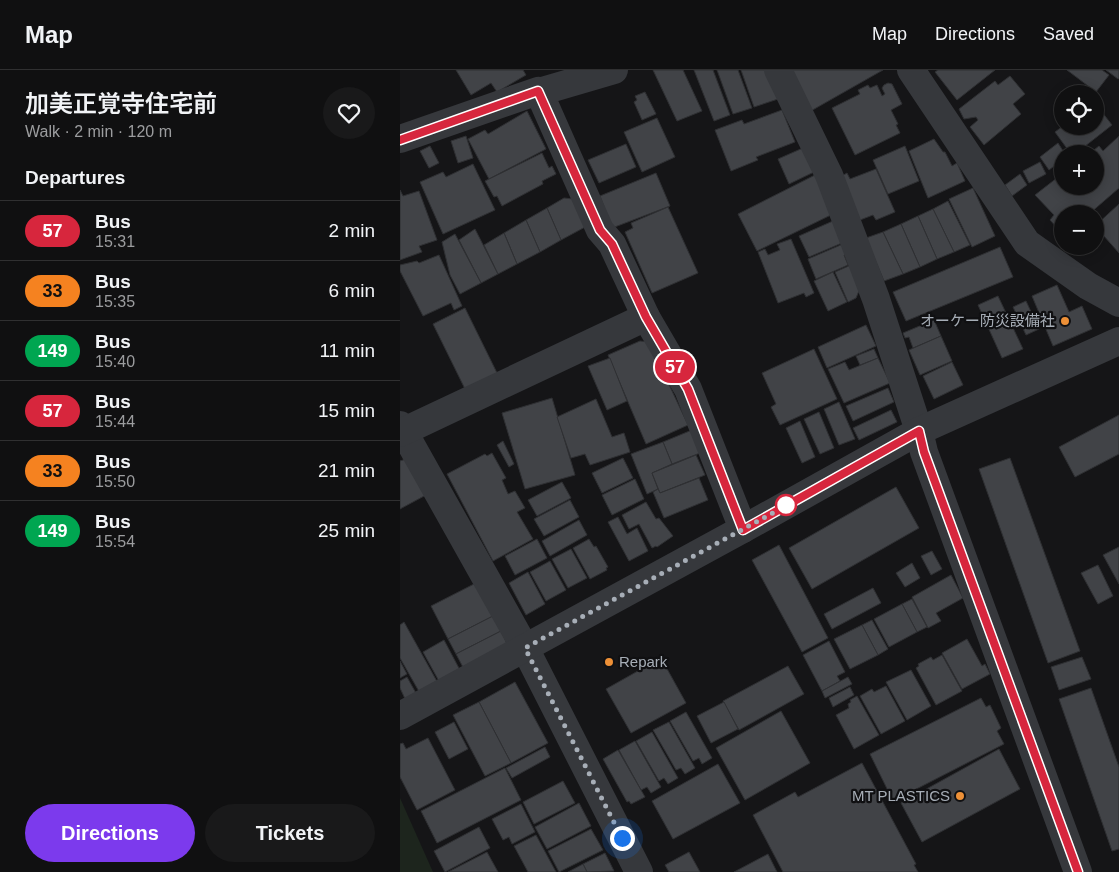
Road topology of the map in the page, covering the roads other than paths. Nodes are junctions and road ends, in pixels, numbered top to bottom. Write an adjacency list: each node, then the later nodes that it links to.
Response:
1 (614, 70): 4 (street)
2 (778, 70): 10 (street)
3 (911, 70): 6 (street)
4 (539, 92): 5 (street); 7 (street)
5 (400, 140)
6 (1119, 303)
7 (646, 317): 9 (street); 11 (street)
8 (1119, 340): 10 (street)
9 (401, 430): 12 (street)
10 (919, 431): 11 (street); 15 (street)
11 (743, 530): 12 (street)
12 (525, 648): 13 (street); 14 (street)
13 (400, 716)
14 (639, 872)
15 (1078, 872)

